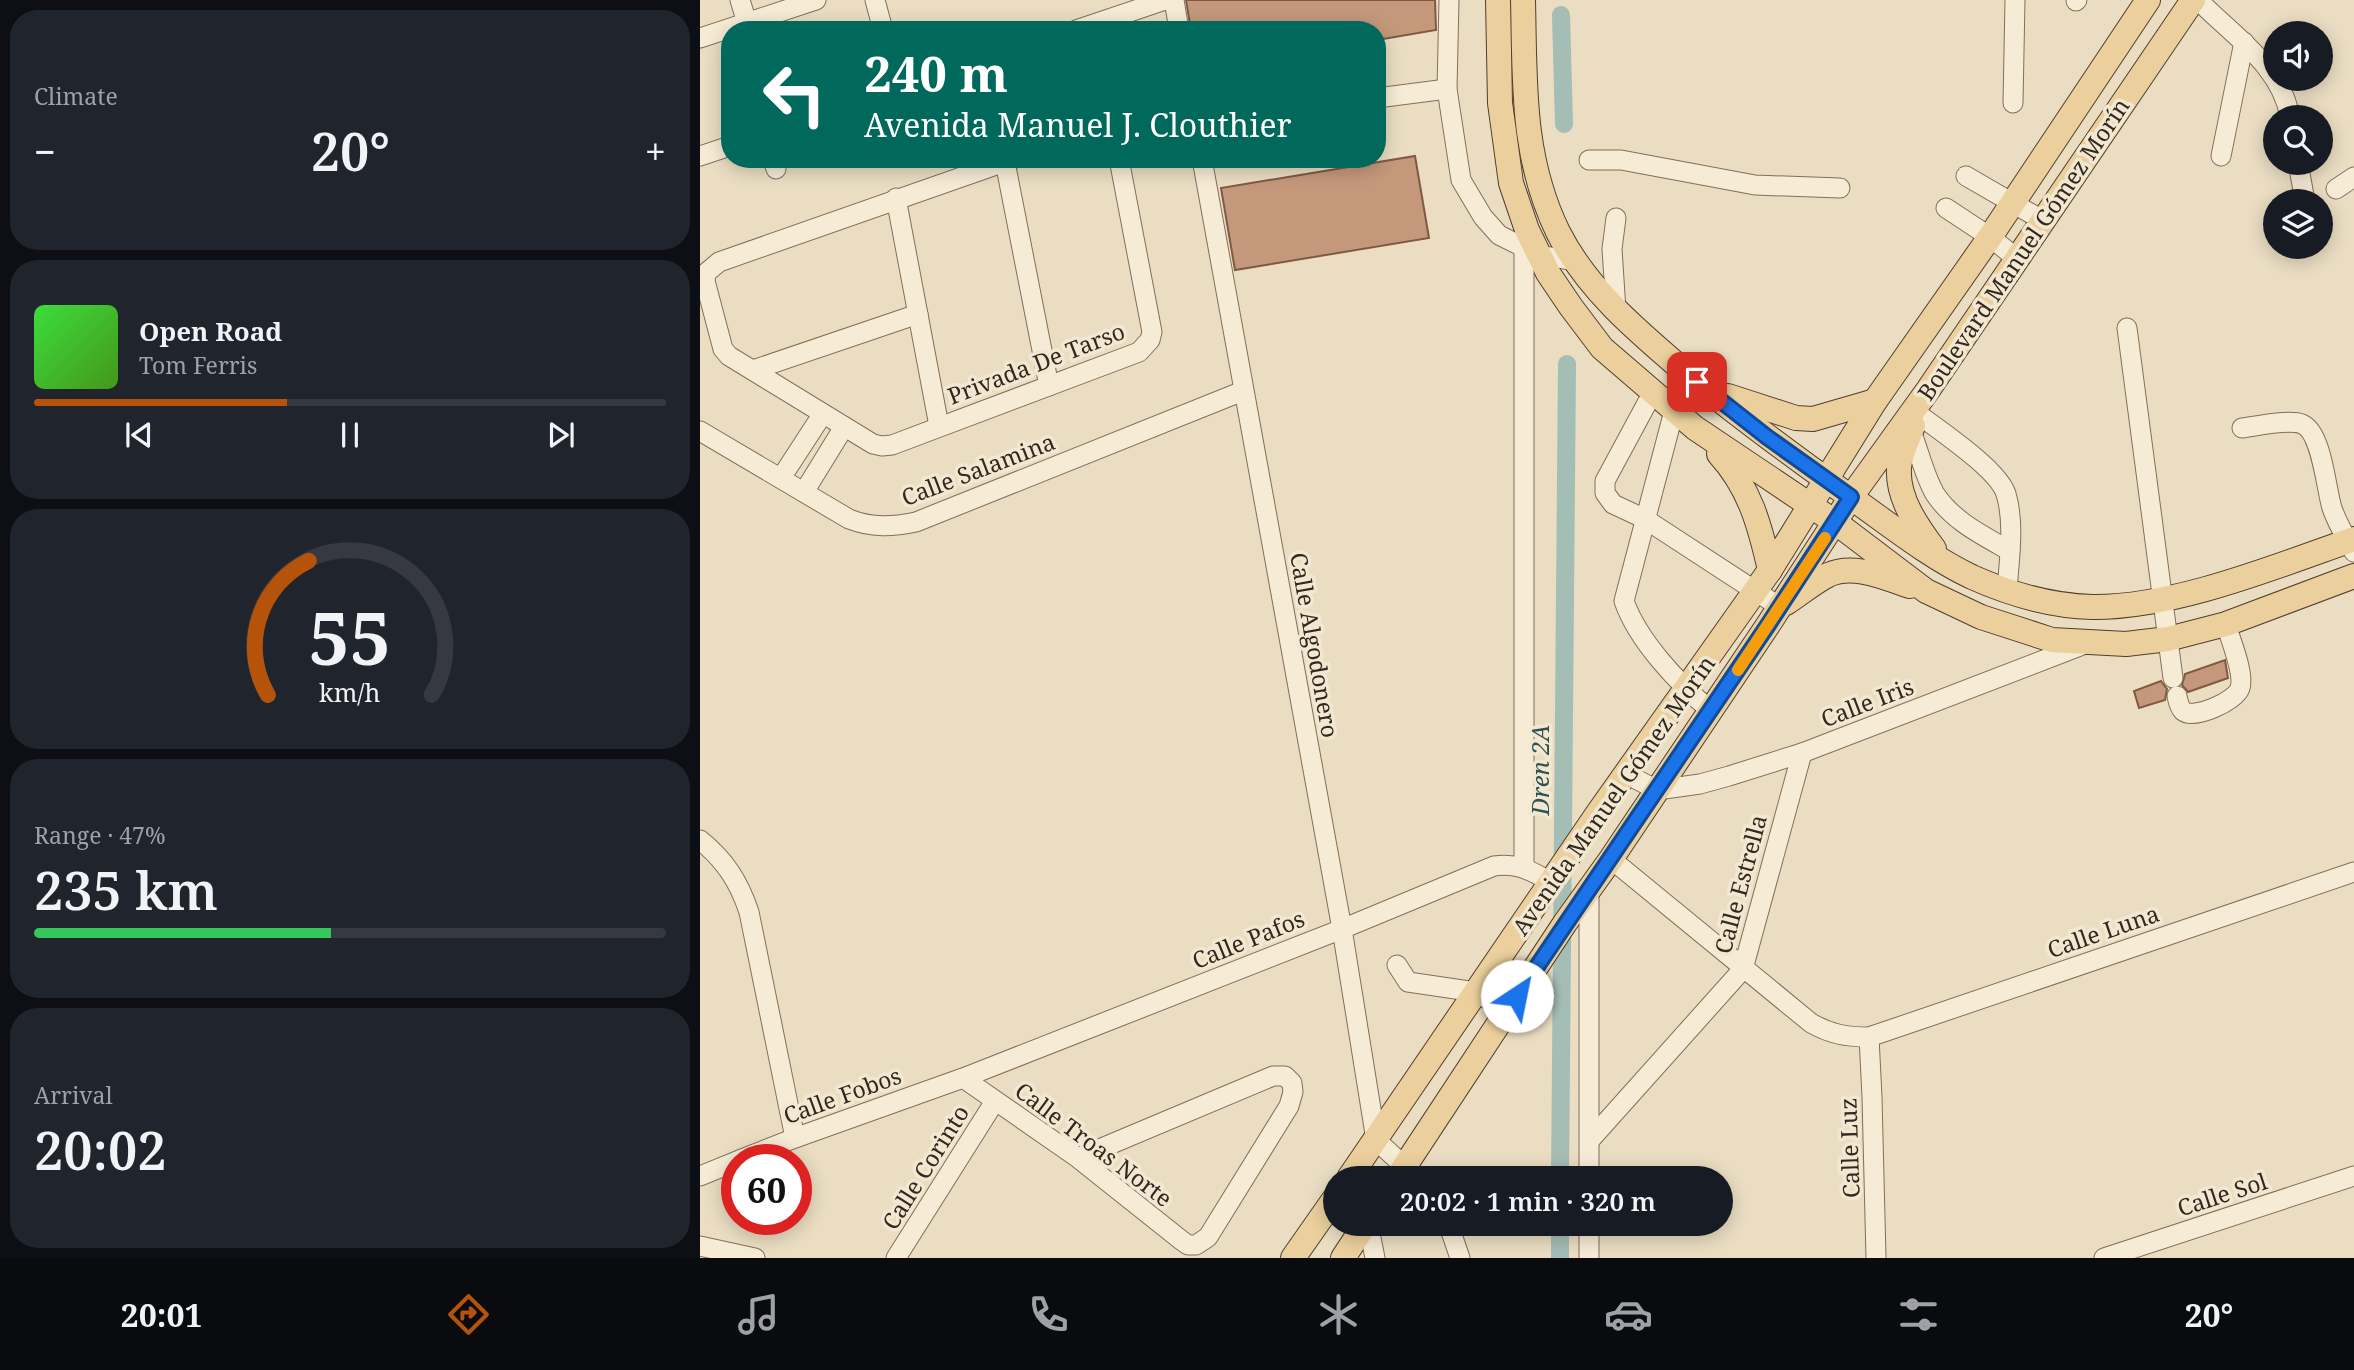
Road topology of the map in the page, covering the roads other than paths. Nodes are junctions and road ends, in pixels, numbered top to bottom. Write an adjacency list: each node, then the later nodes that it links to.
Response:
1 (740, 0): 12 (street)
2 (816, 0): 13 (street)
3 (875, 0): 14 (street)
4 (1165, 0): 15 (street)
5 (1174, 0): 16 (street)
6 (1450, 0): 20 (street)
7 (1498, 0): 42 (main road)
8 (1523, 0): 44 (main road)
9 (2015, 0): 22 (street)
10 (2148, 0): 37 (main road, Boulevard Manuel Gómez Morín)
11 (2196, 0): 19 (street); 40 (main road, Boulevard Manuel Gómez Morín)
12 (746, 21)
13 (753, 21)
14 (881, 21)
15 (1103, 21)
16 (1178, 21)
17 (721, 31): 18 (street)
18 (700, 38)
19 (2244, 42): 23 (street); 26 (street)
20 (1447, 89): 21 (street); 42 (street)
21 (1386, 102)
22 (2013, 103)
23 (2287, 105)
24 (721, 149): 25 (street)
25 (700, 156)
26 (2221, 156)
27 (1588, 160): 34 (street)
28 (988, 168): 36 (street, Privada De Tarso)
29 (1010, 168): 50 (street)
30 (1121, 168): 50 (street, Privada De Tarso)
31 (1204, 168): 51 (street, Calle Algodonero)
32 (1966, 176): 37 (street)
33 (2354, 177): 35 (street)
34 (1840, 188)
35 (2336, 189)
36 (896, 198): 46 (street); 48 (street, Privada De Tarso)
37 (2013, 202): 40 (street); 41 (main road, Boulevard Manuel Gómez Morín)
38 (1946, 208): 41 (street)
39 (1616, 218): 45 (street)
40 (2042, 220): 43 (main road, Boulevard Manuel Gómez Morín)
41 (1990, 237): 43 (street); 54 (main road, Boulevard Manuel Gómez Morín)
42 (1532, 251): 44 (street); 53 (main road); 90 (street)
43 (2016, 258): 52 (main road, Boulevard Manuel Gómez Morín)
44 (1575, 261): 45 (main road)
45 (1616, 310): 49 (main road)
46 (918, 314): 48 (street); 58 (street)
47 (2127, 328): 78 (street)
48 (753, 370): 56 (street, Privada De Tarso)
49 (1697, 382): 54 (main road); 64 (main road)
50 (1049, 386): 58 (street, Privada De Tarso)
51 (1243, 390): 65 (street, Calle Salamina); 94 (street, Calle Algodonero)
52 (1928, 390): 57 (main road); 66 (main road, Boulevard Manuel Gómez Morín)
53 (1653, 392): 55 (main road); 68 (street)
54 (1875, 401): 64 (main road, Boulevard Manuel Gómez Morín)
55 (1674, 411): 60 (main road); 68 (street)
56 (822, 415): 59 (street, Privada De Tarso); 63 (street)
57 (1915, 422): 71 (street); 71 (street); 72 (main road)
58 (939, 426): 59 (street, Privada De Tarso)
59 (844, 427): 65 (street)
60 (1695, 428): 67 (main road); 73 (main road)
61 (2242, 428): 70 (street)
62 (700, 431): 63 (street, Calle Salamina)
63 (781, 478): 65 (street, Calle Salamina)
64 (1827, 480): 66 (main road); 67 (main road, Avenida Manuel Gómez Morín)
65 (804, 492)
66 (1851, 497): 69 (main road, Avenida Manuel Gómez Morín); 72 (main road)
67 (1809, 506): 69 (main road); 73 (main road, Avenida Manuel Gómez Morín)
68 (1645, 519): 75 (street); 83 (street)
69 (1835, 522): 76 (main road); 79 (main road, Avenida Manuel Gómez Morín)
70 (2352, 544): 78 (main road)
71 (2010, 551): 77 (street)
72 (1943, 561): 77 (main road)
73 (1770, 570): 75 (main road, Avenida Manuel Gómez Morín)
74 (2354, 576): 80 (main road)
75 (1755, 591): 79 (street); 83 (main road, Avenida Manuel Gómez Morín)
76 (1926, 591): 79 (main road); 82 (main road)
77 (2007, 591): 78 (main road)
78 (2164, 599): 81 (street)
79 (1780, 607): 84 (main road, Avenida Manuel Gómez Morín)
80 (2227, 624): 81 (main road); 81 (street)
81 (2168, 639): 82 (main road)
82 (2089, 643): 85 (street, Calle Iris)
83 (1686, 690): 84 (street); 86 (main road, Avenida Manuel Gómez Morín)
84 (1711, 710): 87 (main road, Avenida Manuel Gómez Morín)
85 (1802, 753): 87 (street, Calle Iris); 96 (street, Calle Estrella)
86 (1626, 774): 87 (street); 92 (main road, Avenida Manuel Gómez Morín)
87 (1657, 790): 89 (main road, Avenida Manuel Gómez Morín)
88 (700, 840): 102 (street)
89 (1611, 859): 93 (main road, Avenida Manuel Gómez Morín); 96 (street)
90 (1524, 867): 92 (street); 94 (street, Calle Pafos)
91 (2354, 872): 99 (street, Calle Luna)
92 (1556, 875): 97 (main road, Avenida Manuel Gómez Morín)
93 (1589, 890): 98 (main road, Avenida Manuel Gómez Morín); 104 (street)
94 (1342, 929): 100 (street, Calle Pafos); 103 (street, Calle Algodonero)
95 (1397, 965): 97 (street)
96 (1743, 969): 99 (street); 104 (street, Calle Estrella)
97 (1476, 992): 98 (street); 103 (main road, Avenida Manuel Gómez Morín)
98 (1507, 1011): 109 (main road, Avenida Manuel Gómez Morín)
99 (1868, 1037): 127 (street, Calle Luz)
100 (963, 1078): 101 (street, Calle Troas Norte); 102 (street, Calle Fobos)
101 (995, 1101): 106 (street, Calle Troas Norte); 121 (street, Calle Corinto)
102 (794, 1138): 105 (street, Calle Fobos)
103 (1376, 1140): 107 (main road, Avenida Manuel Gómez Morín); 108 (street)
104 (1590, 1140): 110 (street)
105 (779, 1144)
106 (1078, 1158): 106 (street, Calle Troas Norte)
107 (1358, 1166)
108 (1399, 1166)
109 (1411, 1166)
110 (1589, 1166)
111 (721, 1168): 112 (street, Calle Fobos)
112 (700, 1176)
113 (2354, 1176): 128 (street, Calle Sol)
114 (1323, 1215): 122 (main road)
115 (1358, 1236): 123 (main road)
116 (1370, 1236): 124 (street)
117 (1452, 1236): 125 (street)
118 (1589, 1236): 126 (street)
119 (700, 1246): 120 (street)
120 (755, 1258)
121 (897, 1258)
122 (1293, 1258)
123 (1343, 1258)
124 (1375, 1258)
125 (1460, 1258)
126 (1589, 1258)
127 (1877, 1258)
128 (2104, 1258)

